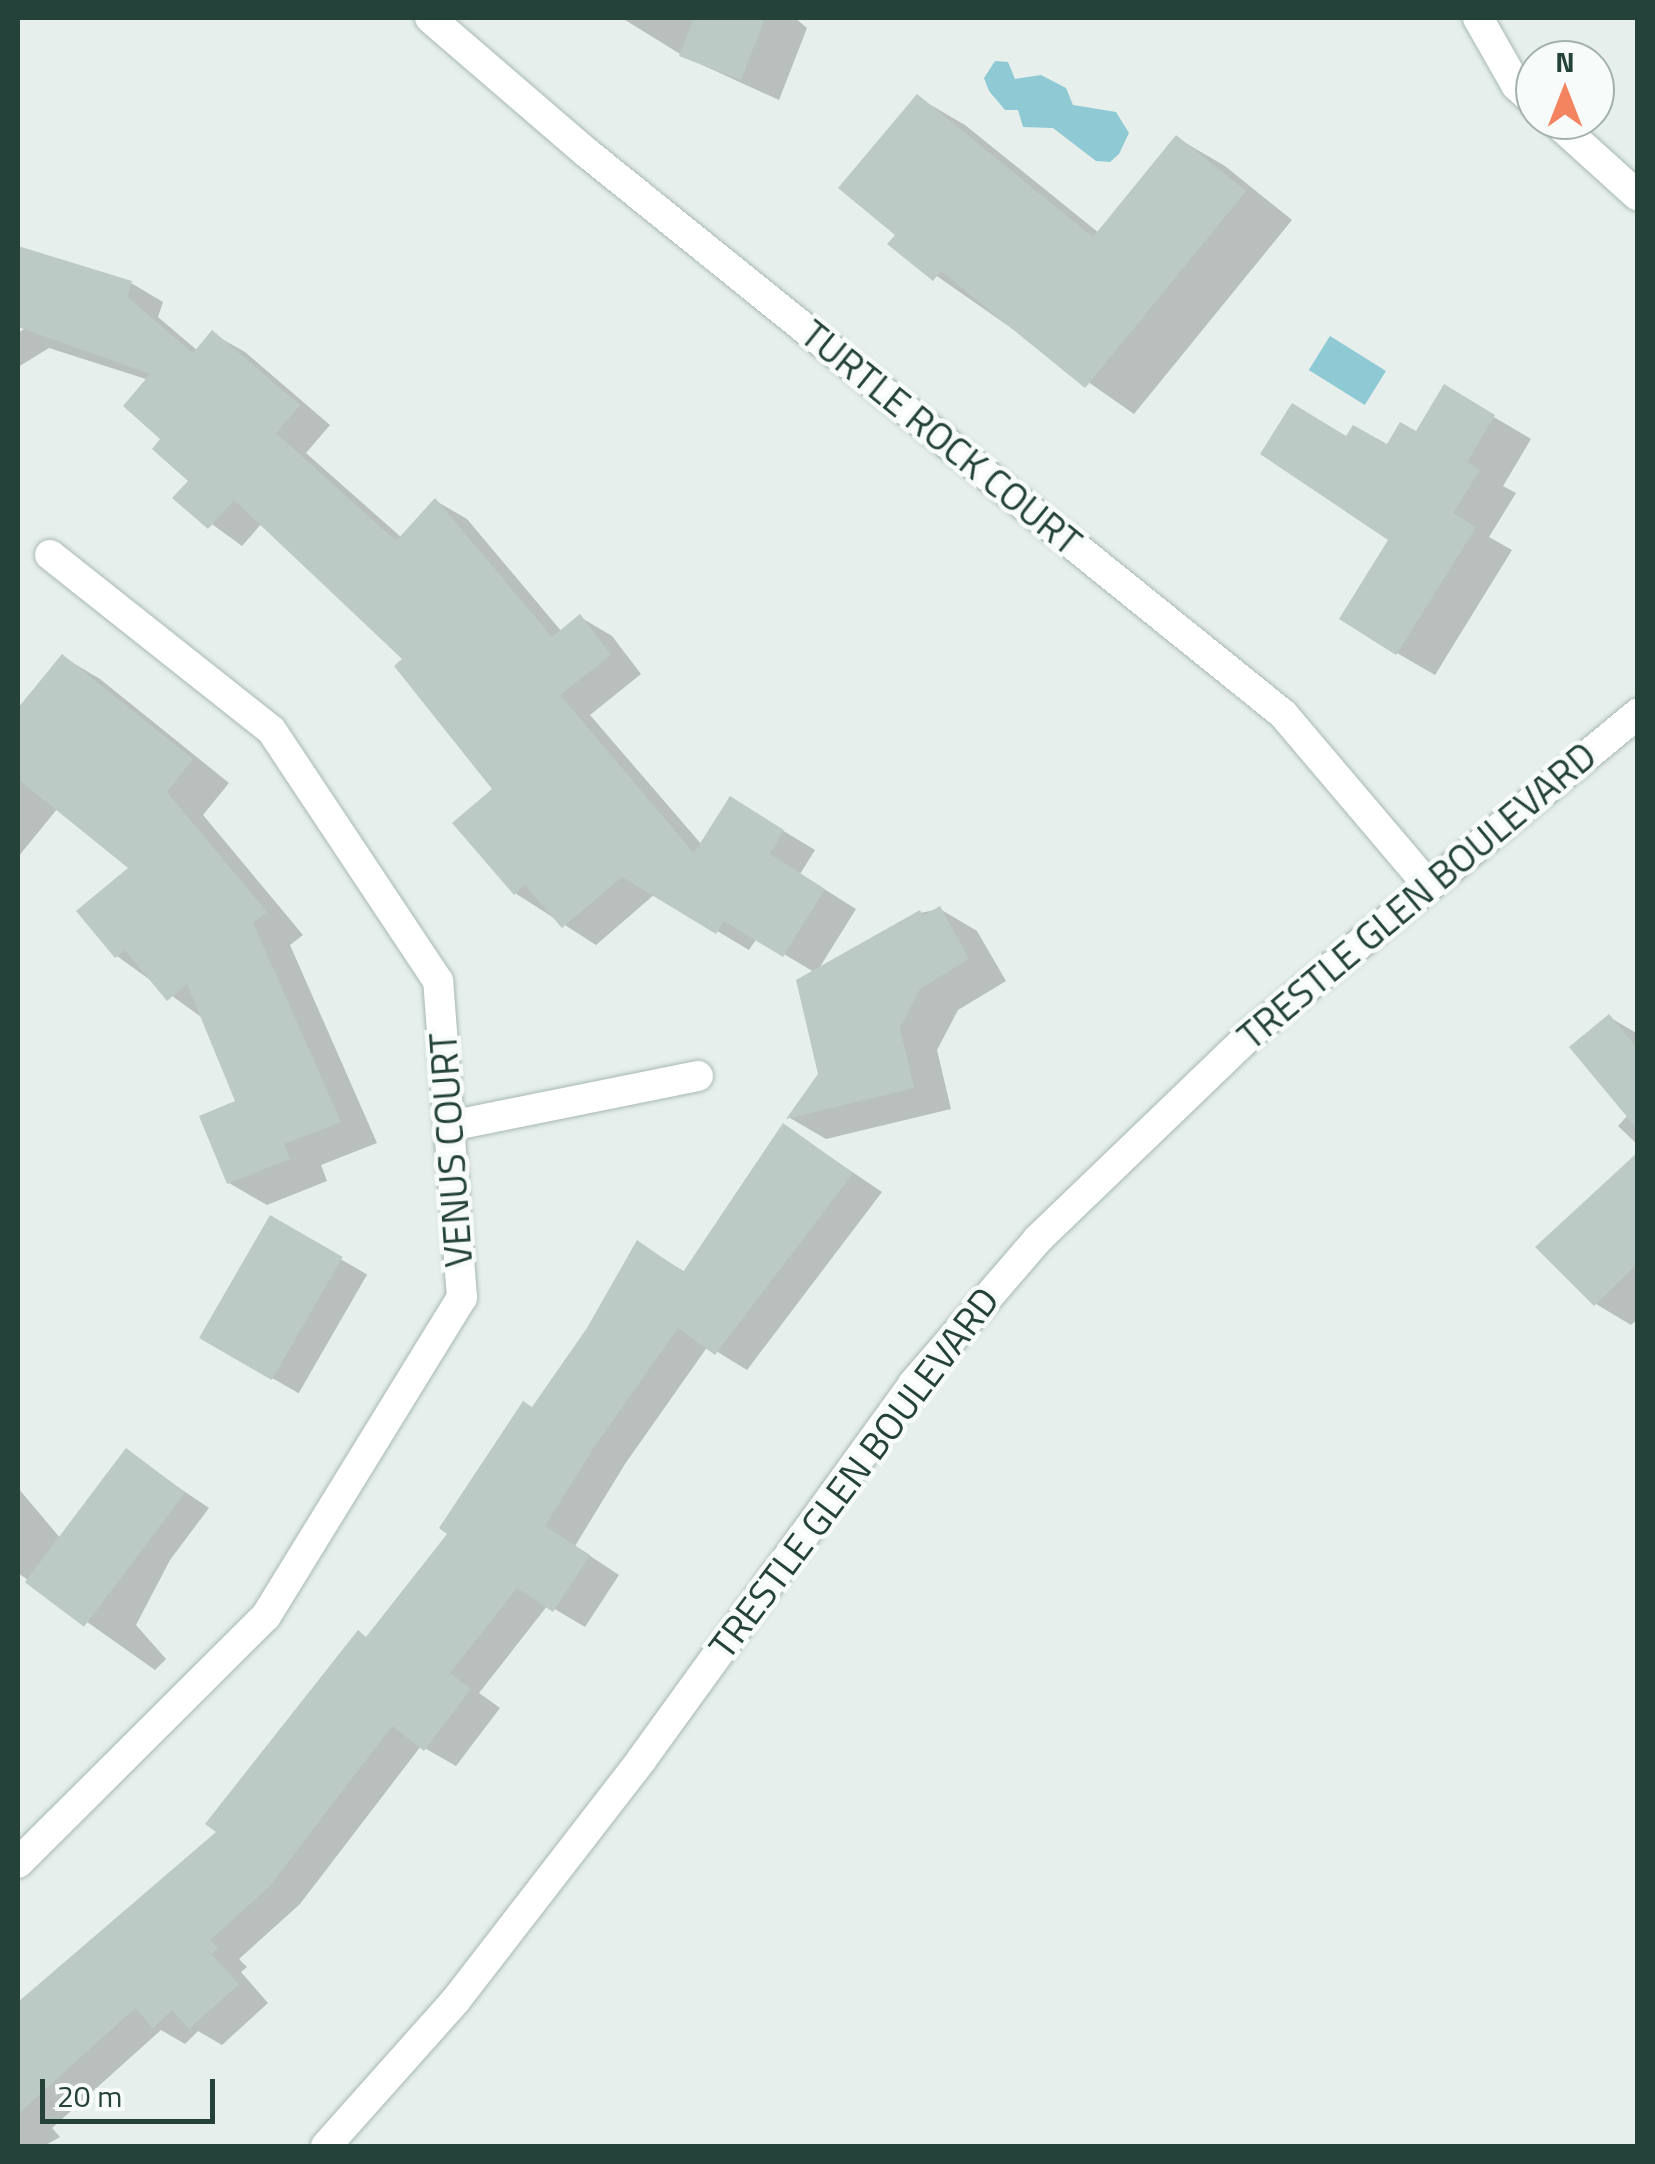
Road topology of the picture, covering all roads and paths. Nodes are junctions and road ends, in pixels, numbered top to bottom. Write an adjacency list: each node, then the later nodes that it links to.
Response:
1 (430, 18): 8 (street, TURTLE ROCK COURT)
2 (1478, 18): 3 (street)
3 (1515, 83)
4 (1576, 140): 5 (street)
5 (1638, 196)
6 (50, 554): 10 (street, VENUS COURT)
7 (1638, 713): 8 (street, TRESTLE GLEN BOULEVARD)
8 (1427, 884): 12 (street, TRESTLE GLEN BOULEVARD)
9 (698, 1076): 10 (street)
10 (450, 1126): 11 (street, VENUS COURT)
11 (18, 1863)
12 (326, 2146)

